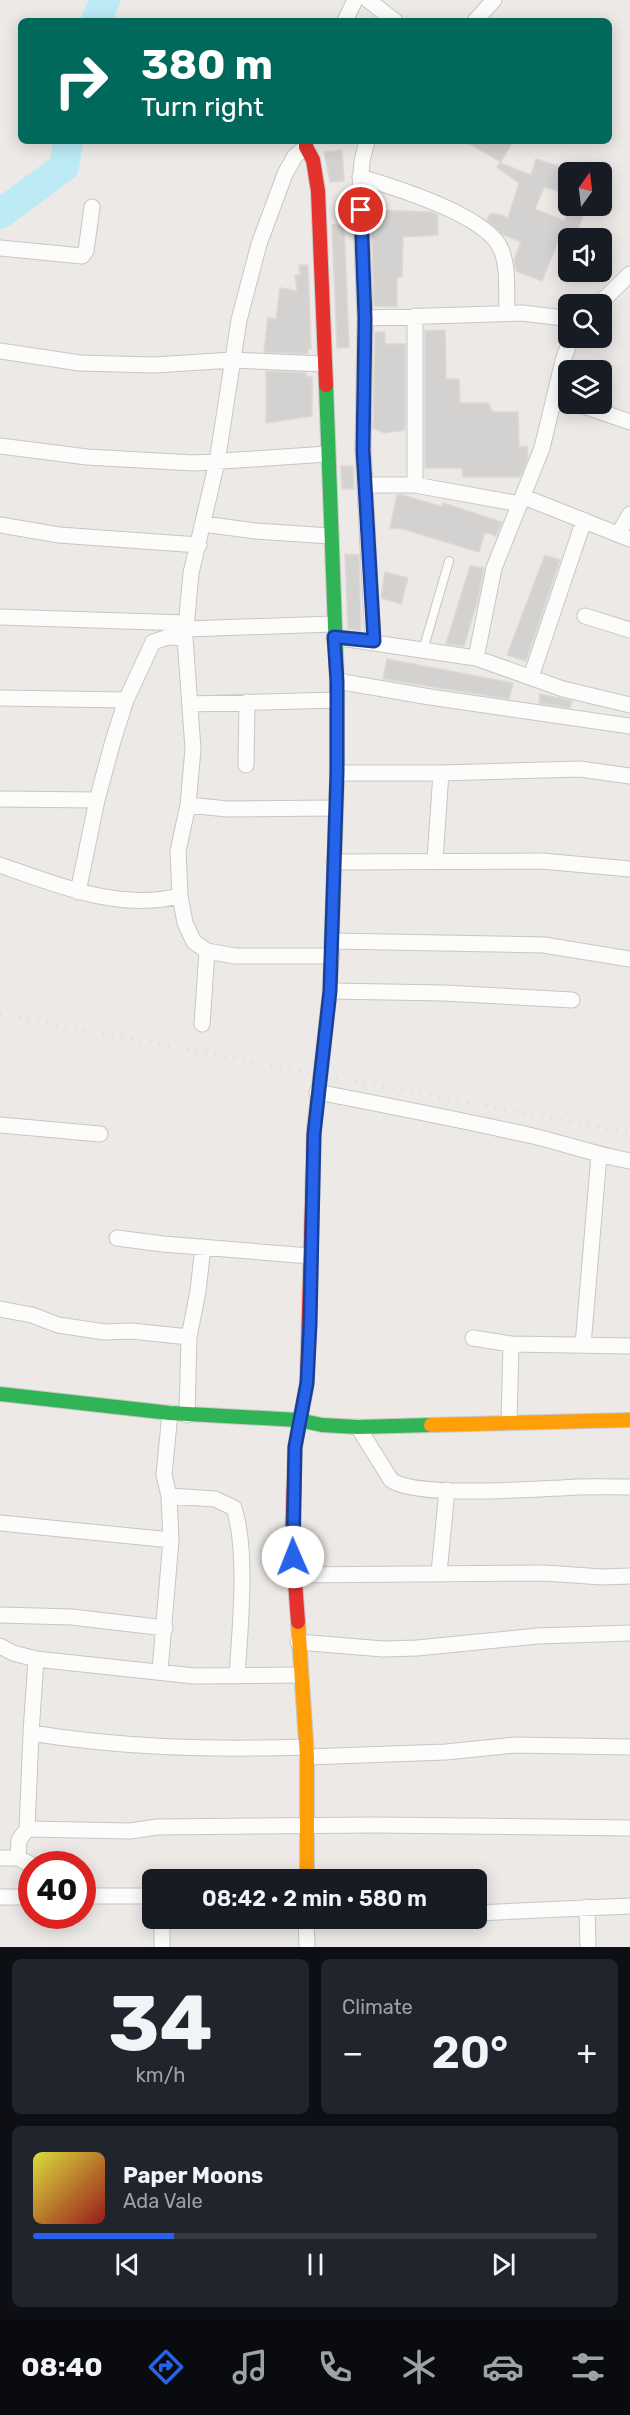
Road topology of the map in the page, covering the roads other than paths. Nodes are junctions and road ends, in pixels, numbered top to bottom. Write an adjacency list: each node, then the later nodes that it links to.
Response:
1 (355, 0): 4 (street)
2 (368, 0): 5 (street)
3 (494, 0): 6 (street)
4 (346, 18)
5 (391, 18)
6 (478, 18)
7 (306, 144): 19 (street); 20 (street)
8 (366, 144): 9 (street)
9 (360, 177): 14 (street); 17 (street)
10 (92, 207): 11 (street)
11 (0, 248)
12 (630, 274): 13 (street)
13 (609, 294)
14 (507, 313): 15 (street); 16 (street)
15 (415, 316): 17 (street); 28 (street)
16 (558, 317)
17 (365, 318): 27 (street)
18 (0, 351): 19 (street)
19 (232, 360): 20 (street); 26 (street)
20 (324, 364): 25 (street)
21 (558, 408): 29 (street)
22 (607, 414): 23 (street)
23 (630, 422)
24 (0, 447): 26 (street)
25 (327, 454): 26 (street); 34 (street)
26 (217, 462): 32 (street)
27 (367, 485): 28 (street); 43 (street)
28 (415, 485): 29 (street)
29 (522, 500): 31 (street); 45 (street)
30 (630, 514): 35 (street)
31 (584, 520): 35 (street); 46 (street)
32 (203, 524): 34 (street); 36 (street)
33 (0, 525): 36 (street)
34 (330, 536): 41 (street)
35 (624, 536)
36 (199, 545): 40 (street)
37 (449, 561): 44 (lane)
38 (585, 616): 42 (street)
39 (0, 617): 40 (street)
40 (185, 630): 41 (street); 49 (street); 52 (street)
41 (334, 630): 43 (street); 47 (street)
42 (630, 630)
43 (374, 641): 44 (street)
44 (423, 650): 45 (street)
45 (476, 658): 46 (street)
46 (531, 677): 53 (street)
47 (337, 681): 50 (street); 54 (street)
48 (0, 698): 49 (street)
49 (126, 700): 60 (street)
50 (337, 700): 51 (street); 56 (street)
51 (247, 702): 52 (street); 55 (street)
52 (190, 704): 61 (street)
53 (630, 705)
54 (630, 726)
55 (246, 765)
56 (337, 772): 57 (street); 62 (street)
57 (441, 773): 58 (street); 63 (street)
58 (630, 776)
59 (0, 799): 60 (street)
60 (97, 800): 67 (street)
61 (188, 806): 62 (street); 68 (street)
62 (335, 808): 64 (street)
63 (435, 860): 64 (street); 66 (street)
64 (334, 862): 69 (street)
65 (0, 865): 67 (street)
66 (630, 869)
67 (78, 892): 68 (street)
68 (180, 896): 70 (street)
69 (332, 941): 71 (street); 72 (street)
70 (207, 951): 71 (street); 75 (street)
71 (332, 956): 73 (street)
72 (630, 959)
73 (330, 991): 74 (street); 76 (street)
74 (572, 1000)
75 (202, 1024)
76 (318, 1092): 79 (street); 83 (street)
77 (0, 1125): 78 (street)
78 (100, 1134)
79 (599, 1155): 80 (street); 88 (street)
80 (630, 1161)
81 (117, 1238): 82 (street)
82 (202, 1247): 83 (street); 85 (street)
83 (310, 1256): 93 (street)
84 (0, 1309): 85 (street)
85 (189, 1337): 92 (street)
86 (473, 1338): 87 (street)
87 (511, 1344): 88 (street); 95 (street)
88 (583, 1345): 89 (street)
89 (630, 1346)
90 (0, 1394): 91 (street)
91 (170, 1413): 92 (street); 99 (street)
92 (187, 1415): 93 (street)
93 (298, 1420): 96 (street); 103 (street)
94 (630, 1420): 95 (street)
95 (509, 1423): 96 (street)
96 (358, 1427): 98 (street)
97 (630, 1486): 98 (street)
98 (447, 1490): 102 (street)
99 (169, 1496): 101 (street); 113 (street)
100 (0, 1523): 101 (street)
101 (171, 1540): 106 (street)
102 (439, 1573): 103 (street); 104 (street)
103 (294, 1575): 108 (street)
104 (630, 1576)
105 (0, 1615): 106 (street)
106 (165, 1628): 111 (street)
107 (630, 1633): 108 (street)
108 (298, 1642): 112 (street)
109 (0, 1646): 110 (street)
110 (36, 1659): 111 (street); 114 (street)
111 (159, 1671): 113 (street)
112 (300, 1675): 113 (street); 116 (street)
113 (237, 1676)
114 (31, 1733): 116 (street); 119 (street)
115 (630, 1747): 116 (street)
116 (307, 1752): 117 (street)
117 (307, 1825): 118 (street); 119 (street); 123 (street)
118 (630, 1828)
119 (27, 1829): 120 (street)
120 (23, 1851)
121 (0, 1858): 122 (street)
122 (18, 1860)
123 (307, 1869)
124 (96, 1896): 125 (street)
125 (142, 1896)
126 (0, 1897): 127 (street)
127 (18, 1897)
128 (630, 1906): 129 (street)
129 (587, 1907): 130 (street); 135 (street)
130 (487, 1912)
131 (162, 1929): 133 (street)
132 (306, 1929): 134 (street)
133 (162, 1947)
134 (307, 1947)
135 (588, 1947)

